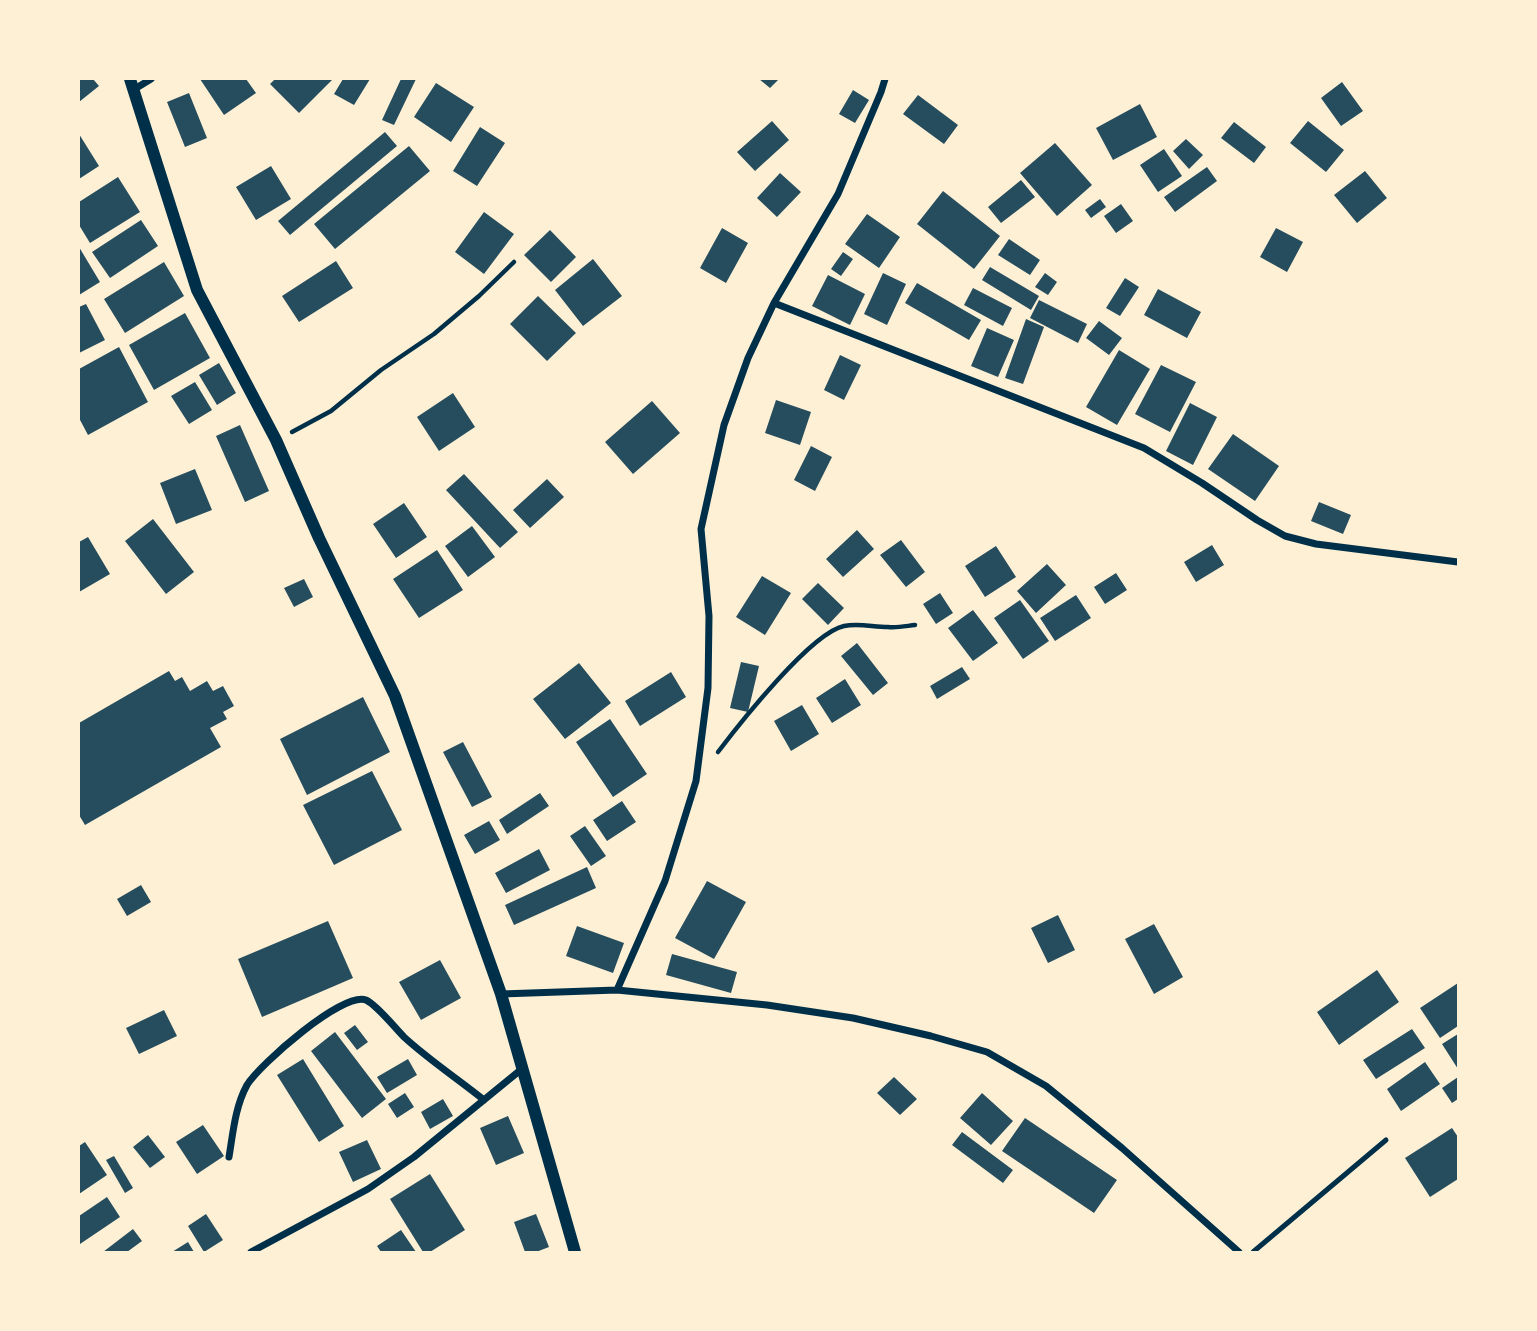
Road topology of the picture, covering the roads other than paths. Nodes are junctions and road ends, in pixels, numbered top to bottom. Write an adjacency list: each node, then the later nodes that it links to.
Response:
1 (151, 79): 3 (street)
2 (885, 79): 4 (street)
3 (131, 84): 7 (street)
4 (774, 303): 5 (street); 6 (street)
5 (1458, 562)
6 (617, 990): 7 (street); 14 (street)
7 (501, 994): 8 (street)
8 (523, 1068): 9 (street); 13 (street)
9 (484, 1100): 11 (street); 12 (street)
10 (1386, 1140): 15 (lane)
11 (229, 1157)
12 (251, 1252)
13 (575, 1252)
14 (1239, 1252)
15 (1253, 1252)

